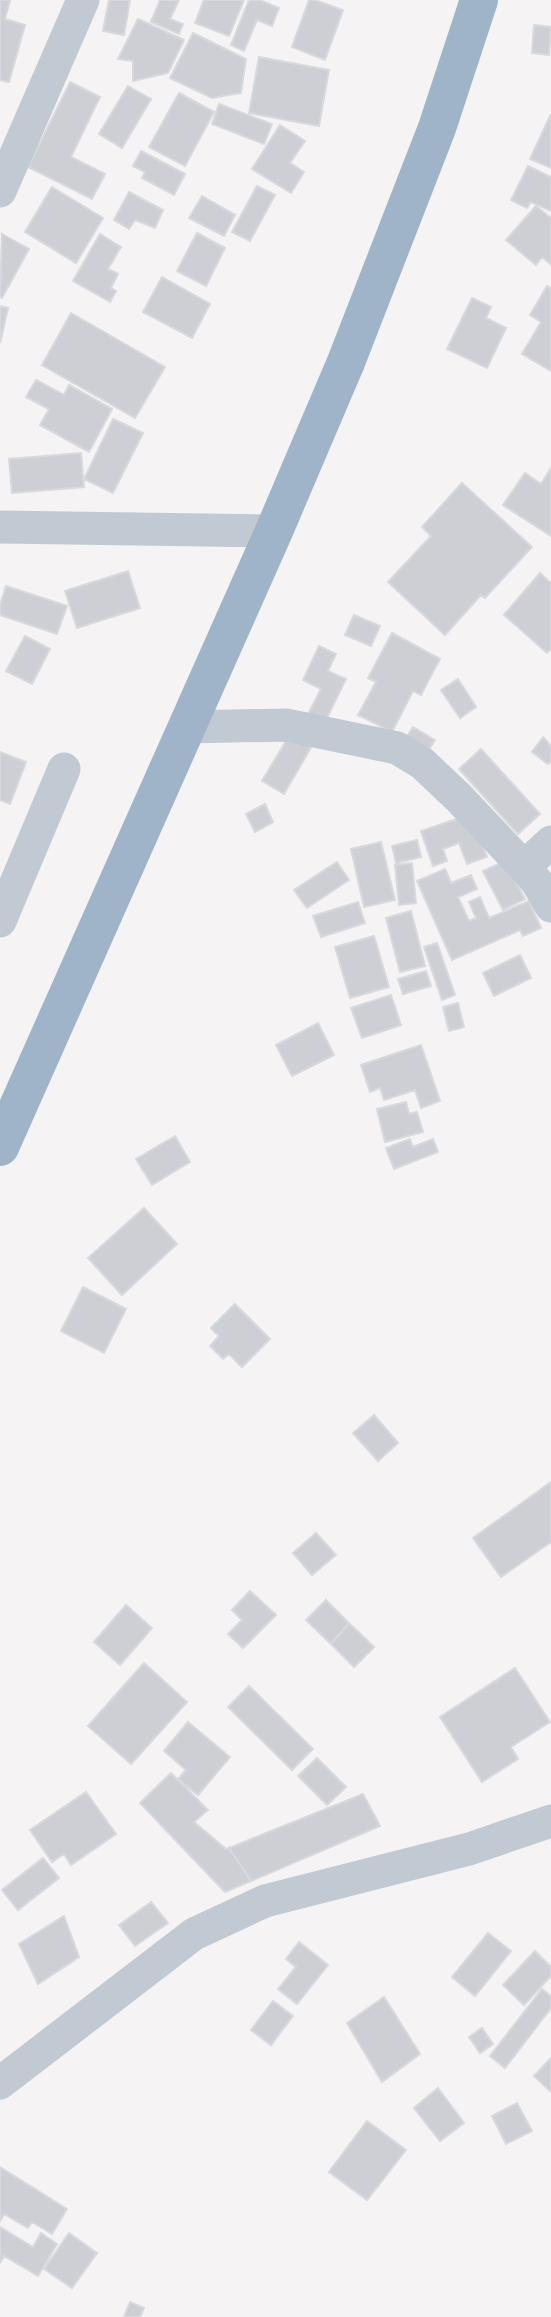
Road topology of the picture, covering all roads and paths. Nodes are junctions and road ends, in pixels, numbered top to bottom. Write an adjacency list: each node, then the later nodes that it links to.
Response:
1 (83, 0): 3 (street)
2 (479, 0): 5 (highway)
3 (0, 191)
4 (0, 527): 5 (street)
5 (274, 531): 6 (highway)
6 (185, 727): 9 (street); 12 (highway)
7 (64, 769): 11 (street)
8 (551, 842): 9 (street)
9 (524, 867): 10 (street)
10 (551, 906)
11 (0, 921)
12 (0, 1147)
13 (551, 1821): 14 (street)
14 (0, 2083)

